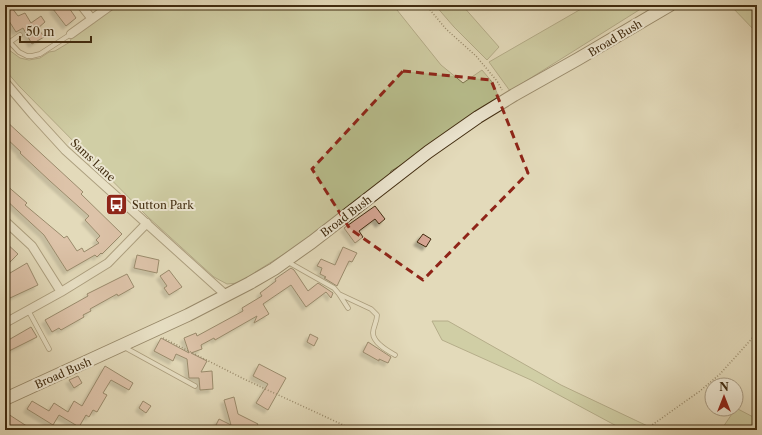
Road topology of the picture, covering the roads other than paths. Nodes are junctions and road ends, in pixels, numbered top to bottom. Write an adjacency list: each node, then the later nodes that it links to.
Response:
1 (81, 5): 4 (street)
2 (670, 5): 12 (main road, Broad Bush)
3 (111, 6): 4 (street)
4 (92, 19): 5 (street)
5 (72, 34): 8 (lane)
6 (20, 35): 8 (lane)
7 (5, 37): 8 (lane)
8 (10, 42)
9 (5, 82): 11 (street, Sams Lane)
10 (5, 221): 13 (street)
11 (147, 223): 13 (street); 15 (street, Sams Lane)
12 (286, 260): 14 (lane); 15 (main road, Broad Bush)
13 (61, 292): 17 (street)
14 (339, 294): 16 (lane); 21 (lane)
15 (226, 296): 19 (main road, Broad Bush)
16 (348, 308)
17 (28, 310): 18 (street); 20 (lane)
18 (5, 323)
19 (122, 346): 22 (lane); 23 (main road, Broad Bush)
20 (49, 349)
21 (395, 355)
22 (195, 386)
23 (5, 399)

